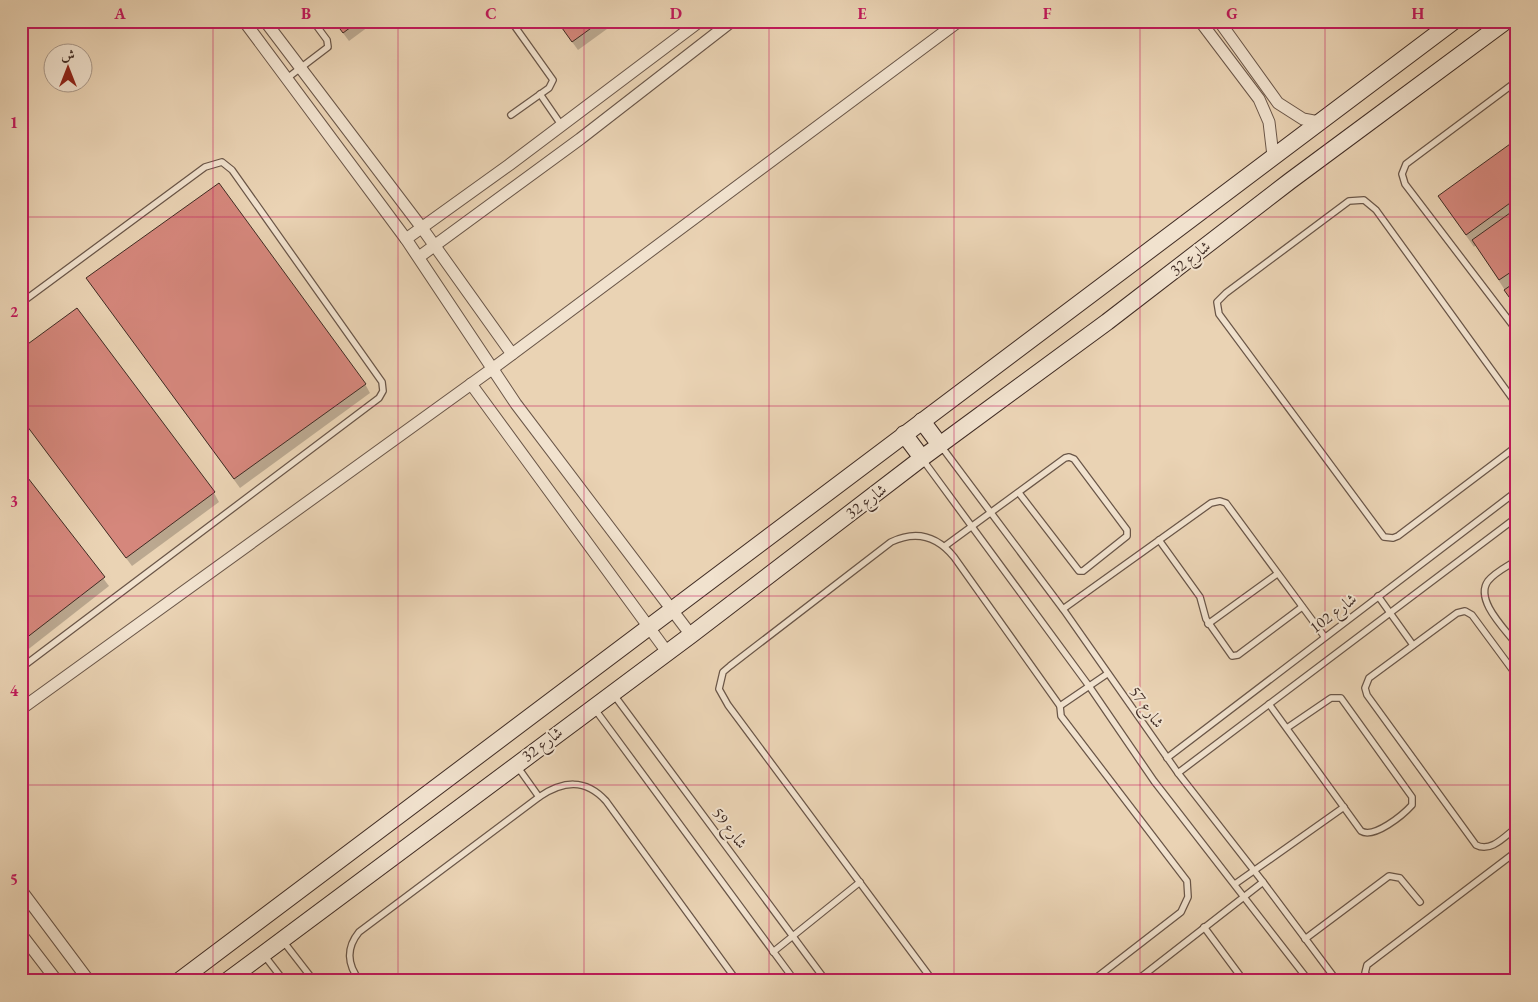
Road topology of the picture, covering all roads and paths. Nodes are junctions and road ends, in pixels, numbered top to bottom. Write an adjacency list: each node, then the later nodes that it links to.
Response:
1 (244, 21): 13 (street)
2 (265, 21): 12 (street)
3 (313, 21): 12 (lane)
4 (511, 21): 15 (lane)
5 (700, 21): 18 (street)
6 (732, 21): 21 (street)
7 (959, 21): 28 (street)
8 (1200, 21): 19 (street)
9 (1219, 21): 17 (street)
10 (1454, 21): 17 (main road, شارع 32)
11 (1506, 21): 34 (main road, شارع 32)
12 (300, 69): 13 (lane); 22 (street)
13 (286, 79): 23 (street)
14 (1517, 81): 27 (lane)
15 (540, 94): 16 (lane); 18 (lane)
16 (511, 115)
17 (1319, 122): 19 (main road, شارع 32)
18 (562, 126): 20 (street)
19 (1273, 156): 32 (main road, شارع 32)
20 (510, 165): 21 (street); 22 (street)
21 (521, 182): 24 (street)
22 (422, 228): 23 (street); 24 (street)
23 (406, 239): 25 (street)
24 (435, 245): 25 (street); 28 (street)
25 (419, 257): 29 (street)
26 (21, 303): 58 (lane)
27 (1517, 331)
28 (512, 354): 29 (street)
29 (492, 368): 30 (street); 49 (street)
30 (471, 384): 52 (street); 66 (street)
31 (1517, 405): 35 (lane)
32 (922, 420): 33 (main road, شارع 32); 34 (main road)
33 (904, 434): 36 (main road); 49 (main road, شارع 32)
34 (940, 445): 36 (main road, شارع 32); 39 (lane, شارع 57)
35 (1517, 446)
36 (922, 458): 41 (lane); 53 (main road, شارع 32)
37 (1517, 491): 46 (lane, شارع 102)
38 (1019, 493): 38 (lane); 39 (lane)
39 (990, 514): 41 (lane); 48 (lane, شارع 57)
40 (1517, 517): 50 (lane, شارع 102)
41 (972, 527): 43 (lane); 61 (lane)
42 (1159, 540): 45 (lane); 48 (lane); 51 (lane)
43 (946, 546): 64 (lane); 76 (lane)
44 (1517, 560): 55 (lane)
45 (1277, 574): 47 (lane); 51 (lane)
46 (1378, 596): 50 (lane); 54 (lane, شارع 102)
47 (1302, 607): 51 (lane); 54 (lane)
48 (1063, 609): 59 (lane, شارع 57)
49 (672, 610): 52 (main road, شارع 32); 53 (street)
50 (1389, 612): 56 (lane); 63 (lane, شارع 102)
51 (1208, 624)
52 (649, 628): 57 (street); 82 (main road, شارع 32)
53 (691, 635): 57 (main road, شارع 32)
54 (1324, 636): 68 (lane, شارع 102)
55 (1517, 645)
56 (1413, 646): 60 (lane); 73 (lane)
57 (667, 652): 62 (main road, شارع 32)
58 (21, 668)
59 (1107, 674): 61 (lane); 68 (lane, شارع 57)
60 (1517, 676)
61 (1089, 686): 64 (lane); 78 (lane)
62 (612, 692): 65 (main road, شارع 32); 86 (lane, شارع 59)
63 (1269, 704): 67 (lane); 70 (lane, شارع 102)
64 (1060, 706): 102 (lane)
65 (592, 707): 69 (main road, شارع 32); 89 (lane)
66 (21, 709)
67 (1287, 728): 72 (lane); 72 (lane)
68 (1167, 758): 70 (lane, شارع 57)
69 (516, 764): 71 (lane); 88 (main road, شارع 32)
70 (1178, 773): 75 (lane, شارع 57)
71 (539, 797): 97 (lane); 98 (lane)
72 (1344, 807): 75 (lane)
73 (1517, 828)
74 (1517, 851): 107 (lane)
75 (1254, 870): 77 (lane, شارع 57); 78 (lane)
76 (860, 882): 86 (lane); 101 (lane)
77 (1263, 882): 80 (lane); 87 (lane, شارع 57)
78 (1236, 884): 80 (lane)
79 (21, 890): 92 (street)
80 (1244, 896): 83 (lane); 105 (lane)
81 (1420, 902): 87 (lane)
82 (265, 917): 84 (main road, شارع 32); 88 (main road)
83 (1204, 927): 103 (lane); 104 (lane)
84 (246, 931): 90 (main road); 93 (main road, شارع 32)
85 (21, 934): 91 (street)
86 (793, 936): 89 (lane); 100 (lane, شارع 59)
87 (1305, 938): 106 (lane, شارع 57)
88 (282, 940): 90 (main road, شارع 32); 96 (lane)
89 (772, 952): 99 (lane)
90 (263, 954): 94 (main road, شارع 32); 95 (lane)
91 (57, 981)
92 (89, 981)
93 (179, 981)
94 (227, 981)
95 (284, 981)
96 (314, 981)
97 (360, 981)
98 (737, 981)
99 (795, 981)
100 (826, 981)
101 (933, 981)
102 (1092, 981)
103 (1136, 981)
104 (1244, 981)
105 (1309, 981)
106 (1337, 981)
107 (1371, 981)

